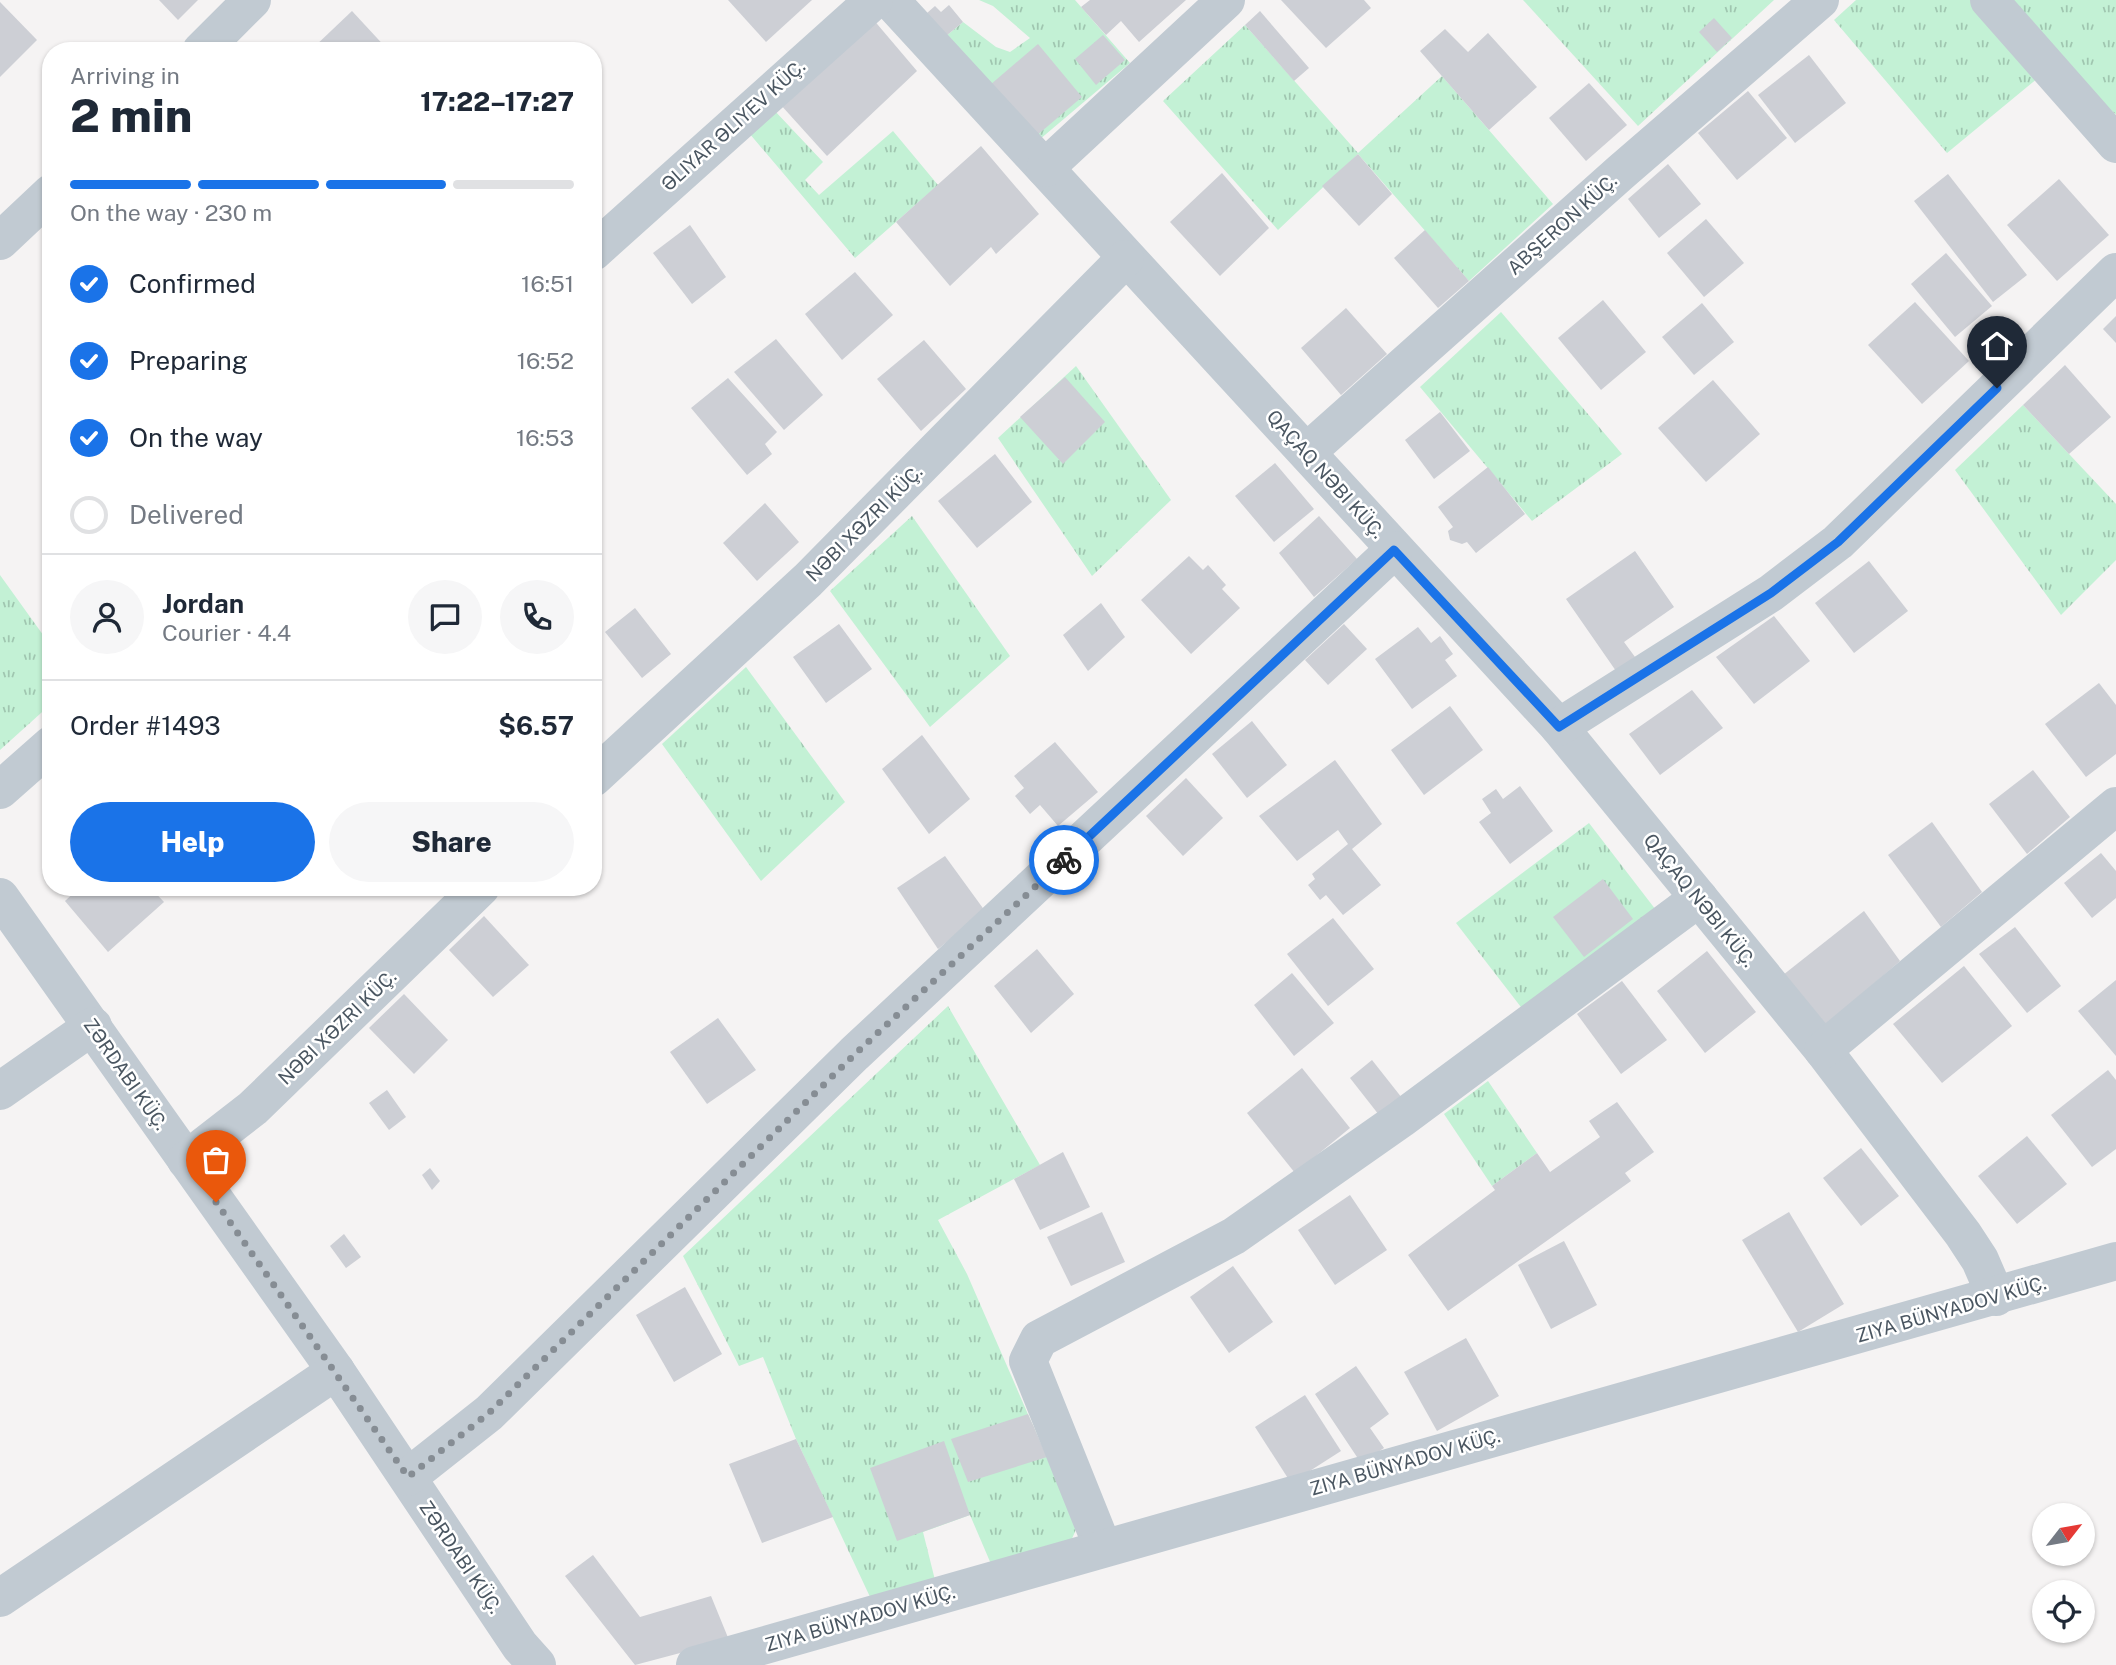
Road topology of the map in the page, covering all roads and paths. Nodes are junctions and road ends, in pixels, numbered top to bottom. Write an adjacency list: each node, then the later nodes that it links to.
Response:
1 (252, 0): 7 (street)
2 (874, 0): 12 (street, ƏLIYAR ƏLIYEV KÜÇ.)
3 (890, 0): 9 (street, QAÇAQ NƏBI KÜÇ.)
4 (1226, 0): 9 (street)
5 (1820, 0): 15 (street, ABŞERON KÜÇ.)
6 (1989, 0): 8 (street)
7 (210, 42)
8 (2116, 144)
9 (1045, 168): 13 (street, QAÇAQ NƏBI KÜÇ.)
10 (42, 201): 11 (street)
11 (0, 241)
12 (602, 244)
13 (1125, 259): 15 (street, QAÇAQ NƏBI KÜÇ.); 19 (street, NƏBI XƏZRI KÜÇ.)
14 (2116, 272): 17 (street)
15 (1308, 451): 16 (street, QAÇAQ NƏBI KÜÇ.)
16 (1394, 550): 17 (street, QAÇAQ NƏBI KÜÇ.); 32 (street)
17 (1559, 727): 24 (street, QAÇAQ NƏBI KÜÇ.)
18 (42, 753): 20 (street)
19 (602, 770)
20 (0, 790)
21 (2116, 806): 26 (street)
22 (472, 896): 28 (street, NƏBI XƏZRI KÜÇ.)
23 (0, 897): 25 (street, ZƏRDABI KÜÇ.)
24 (1699, 898): 26 (street, QAÇAQ NƏBI KÜÇ.); 33 (street)
25 (93, 1026): 27 (street); 28 (street, ZƏRDABI KÜÇ.)
26 (1823, 1050): 30 (street, QAÇAQ NƏBI KÜÇ.)
27 (0, 1091)
28 (186, 1160): 31 (street, ZƏRDABI KÜÇ.)
29 (2116, 1261): 30 (street, ZIYA BÜNYADOV KÜÇ.)
30 (1996, 1297): 33 (street, ZIYA BÜNYADOV KÜÇ.)
31 (335, 1371): 32 (street, ZƏRDABI KÜÇ.); 34 (street)
32 (408, 1477): 35 (street, ZƏRDABI KÜÇ.)
33 (1103, 1548): 36 (street, ZIYA BÜNYADOV KÜÇ.)
34 (0, 1598)
35 (537, 1665)
36 (695, 1665)

